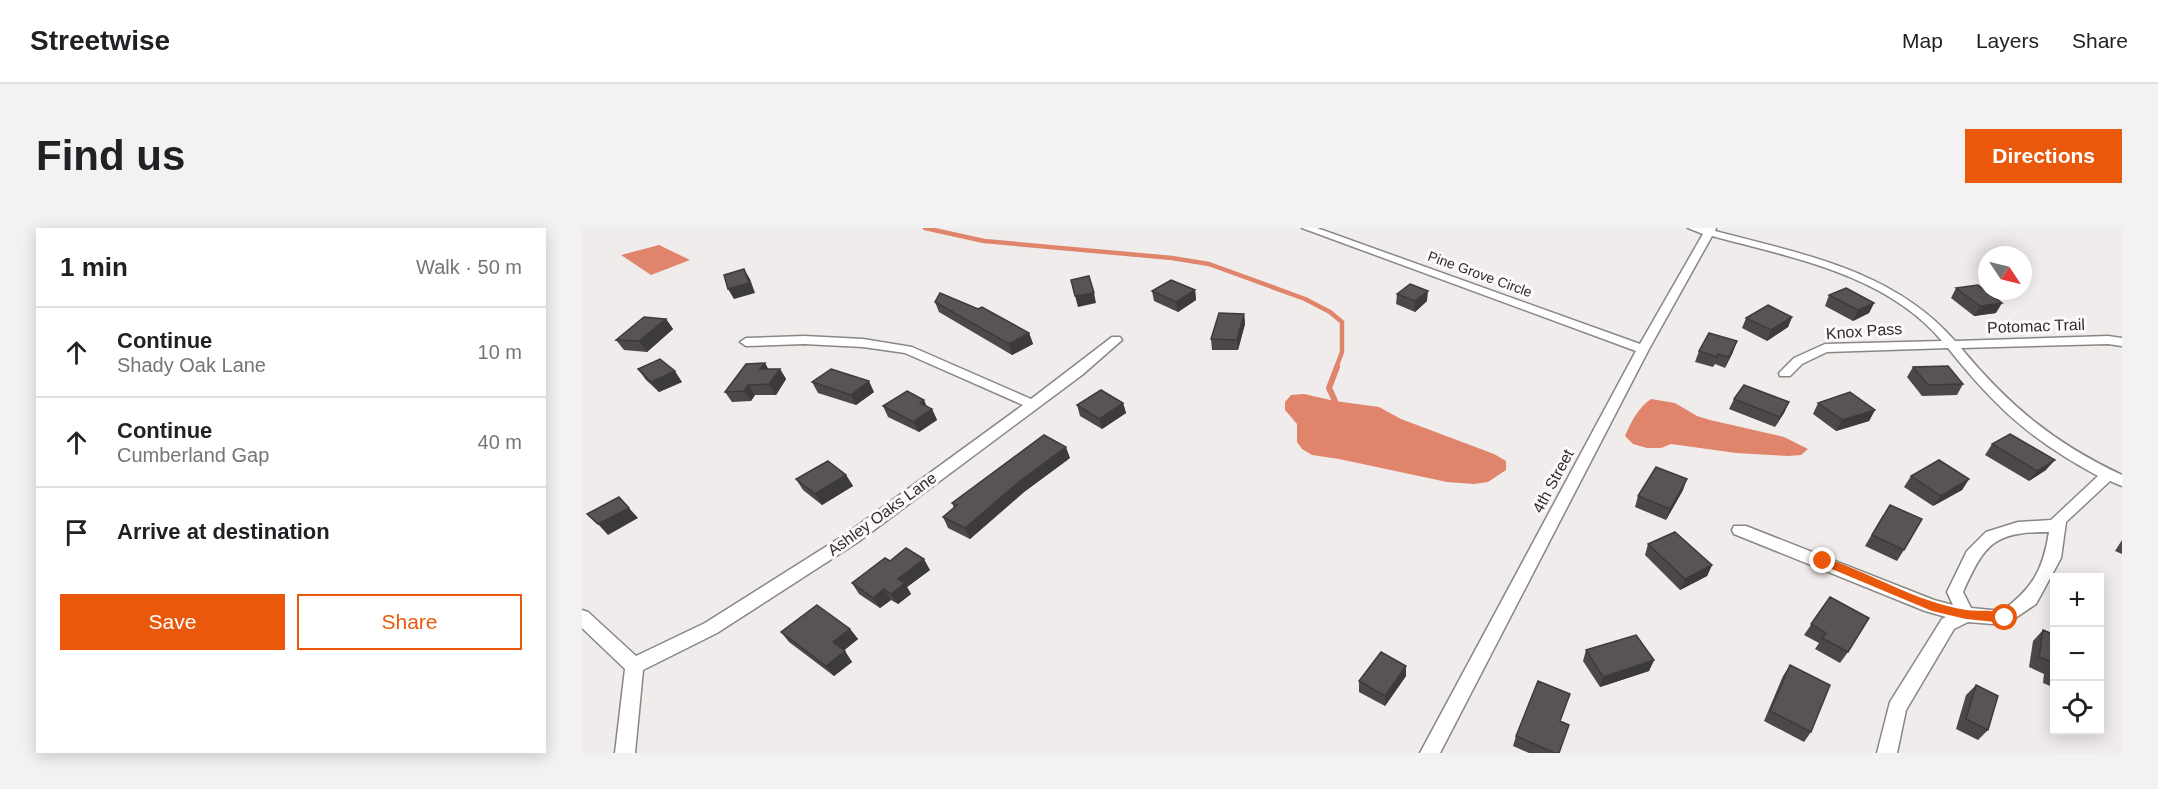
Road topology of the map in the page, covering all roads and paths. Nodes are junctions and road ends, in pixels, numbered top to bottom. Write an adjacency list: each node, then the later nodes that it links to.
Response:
1 (1307, 228): 8 (street, Pine Grove Circle)
2 (1693, 228): 3 (street)
3 (1710, 230): 7 (street); 8 (street, 4th Street)
4 (1116, 340): 10 (street, Ashley Oaks Lane)
5 (746, 342): 10 (street)
6 (2122, 342): 7 (street, Potomac Trail)
7 (1951, 345): 9 (street, Knox Pass); 11 (street)
8 (1643, 349): 18 (street, 4th Street)
9 (1785, 373)
10 (1031, 404): 16 (street, Ashley Oaks Lane)
11 (2115, 478): 12 (street)
12 (2058, 526): 14 (street); 14 (street)
13 (1740, 530): 14 (street)
14 (1966, 615): 19 (street)
15 (582, 617): 16 (street)
16 (634, 666): 17 (street)
17 (626, 753)
18 (1430, 753)
19 (1887, 753)

